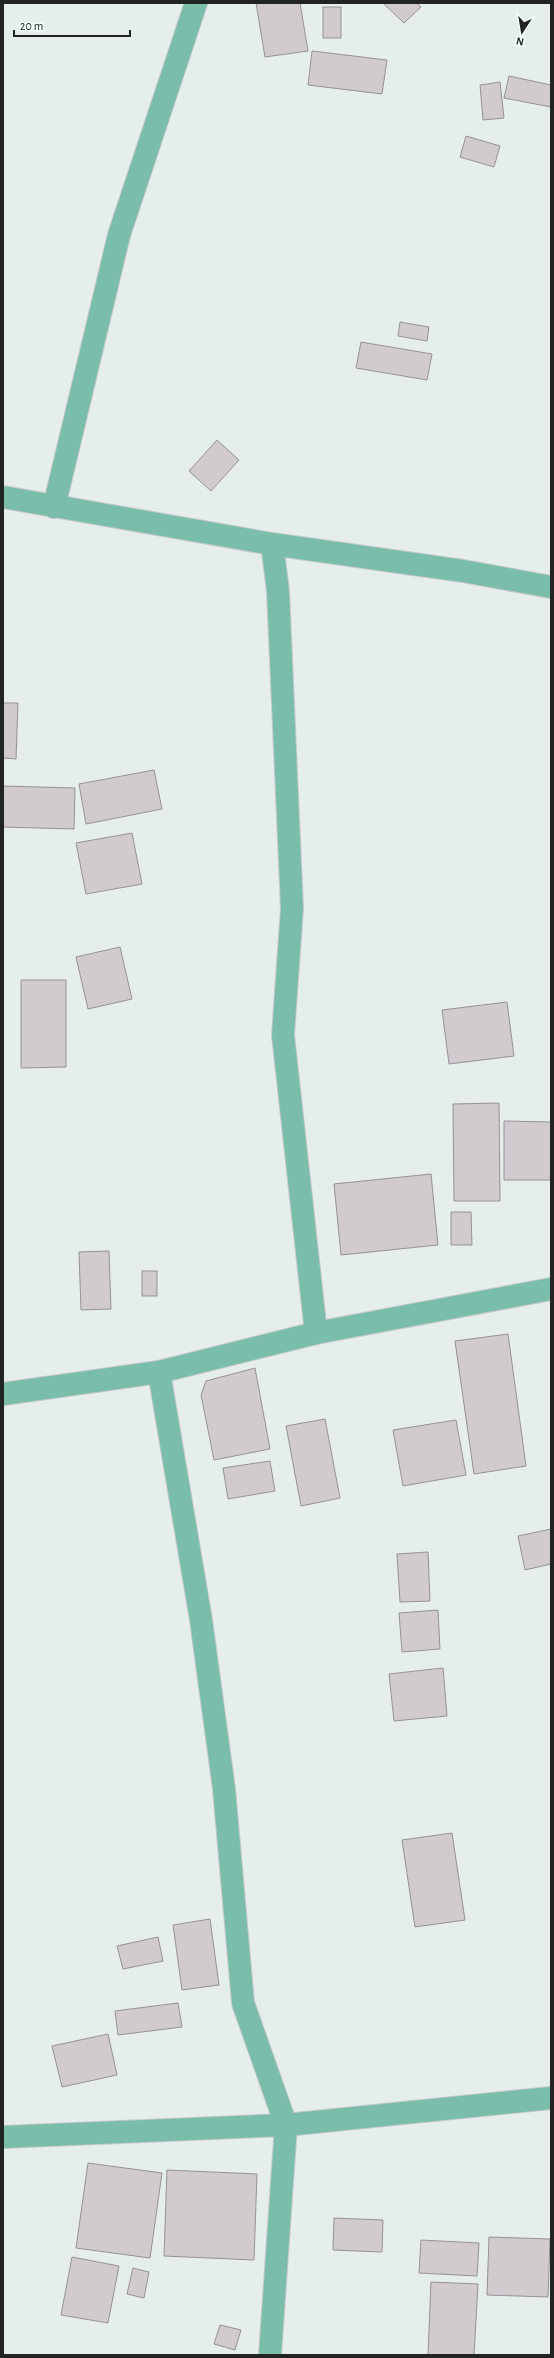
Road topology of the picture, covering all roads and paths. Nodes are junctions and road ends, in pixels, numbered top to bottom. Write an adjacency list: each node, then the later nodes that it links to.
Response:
1 (196, 3): 3 (street)
2 (3, 497): 3 (street)
3 (54, 507): 4 (street)
4 (272, 544): 5 (street); 7 (street)
5 (551, 587)
6 (551, 1289): 7 (street)
7 (316, 1334): 8 (street)
8 (159, 1372): 9 (street); 11 (street)
9 (3, 1394)
10 (551, 2098): 11 (street)
11 (286, 2125): 12 (street); 13 (street)
12 (3, 2137)
13 (270, 2355)

